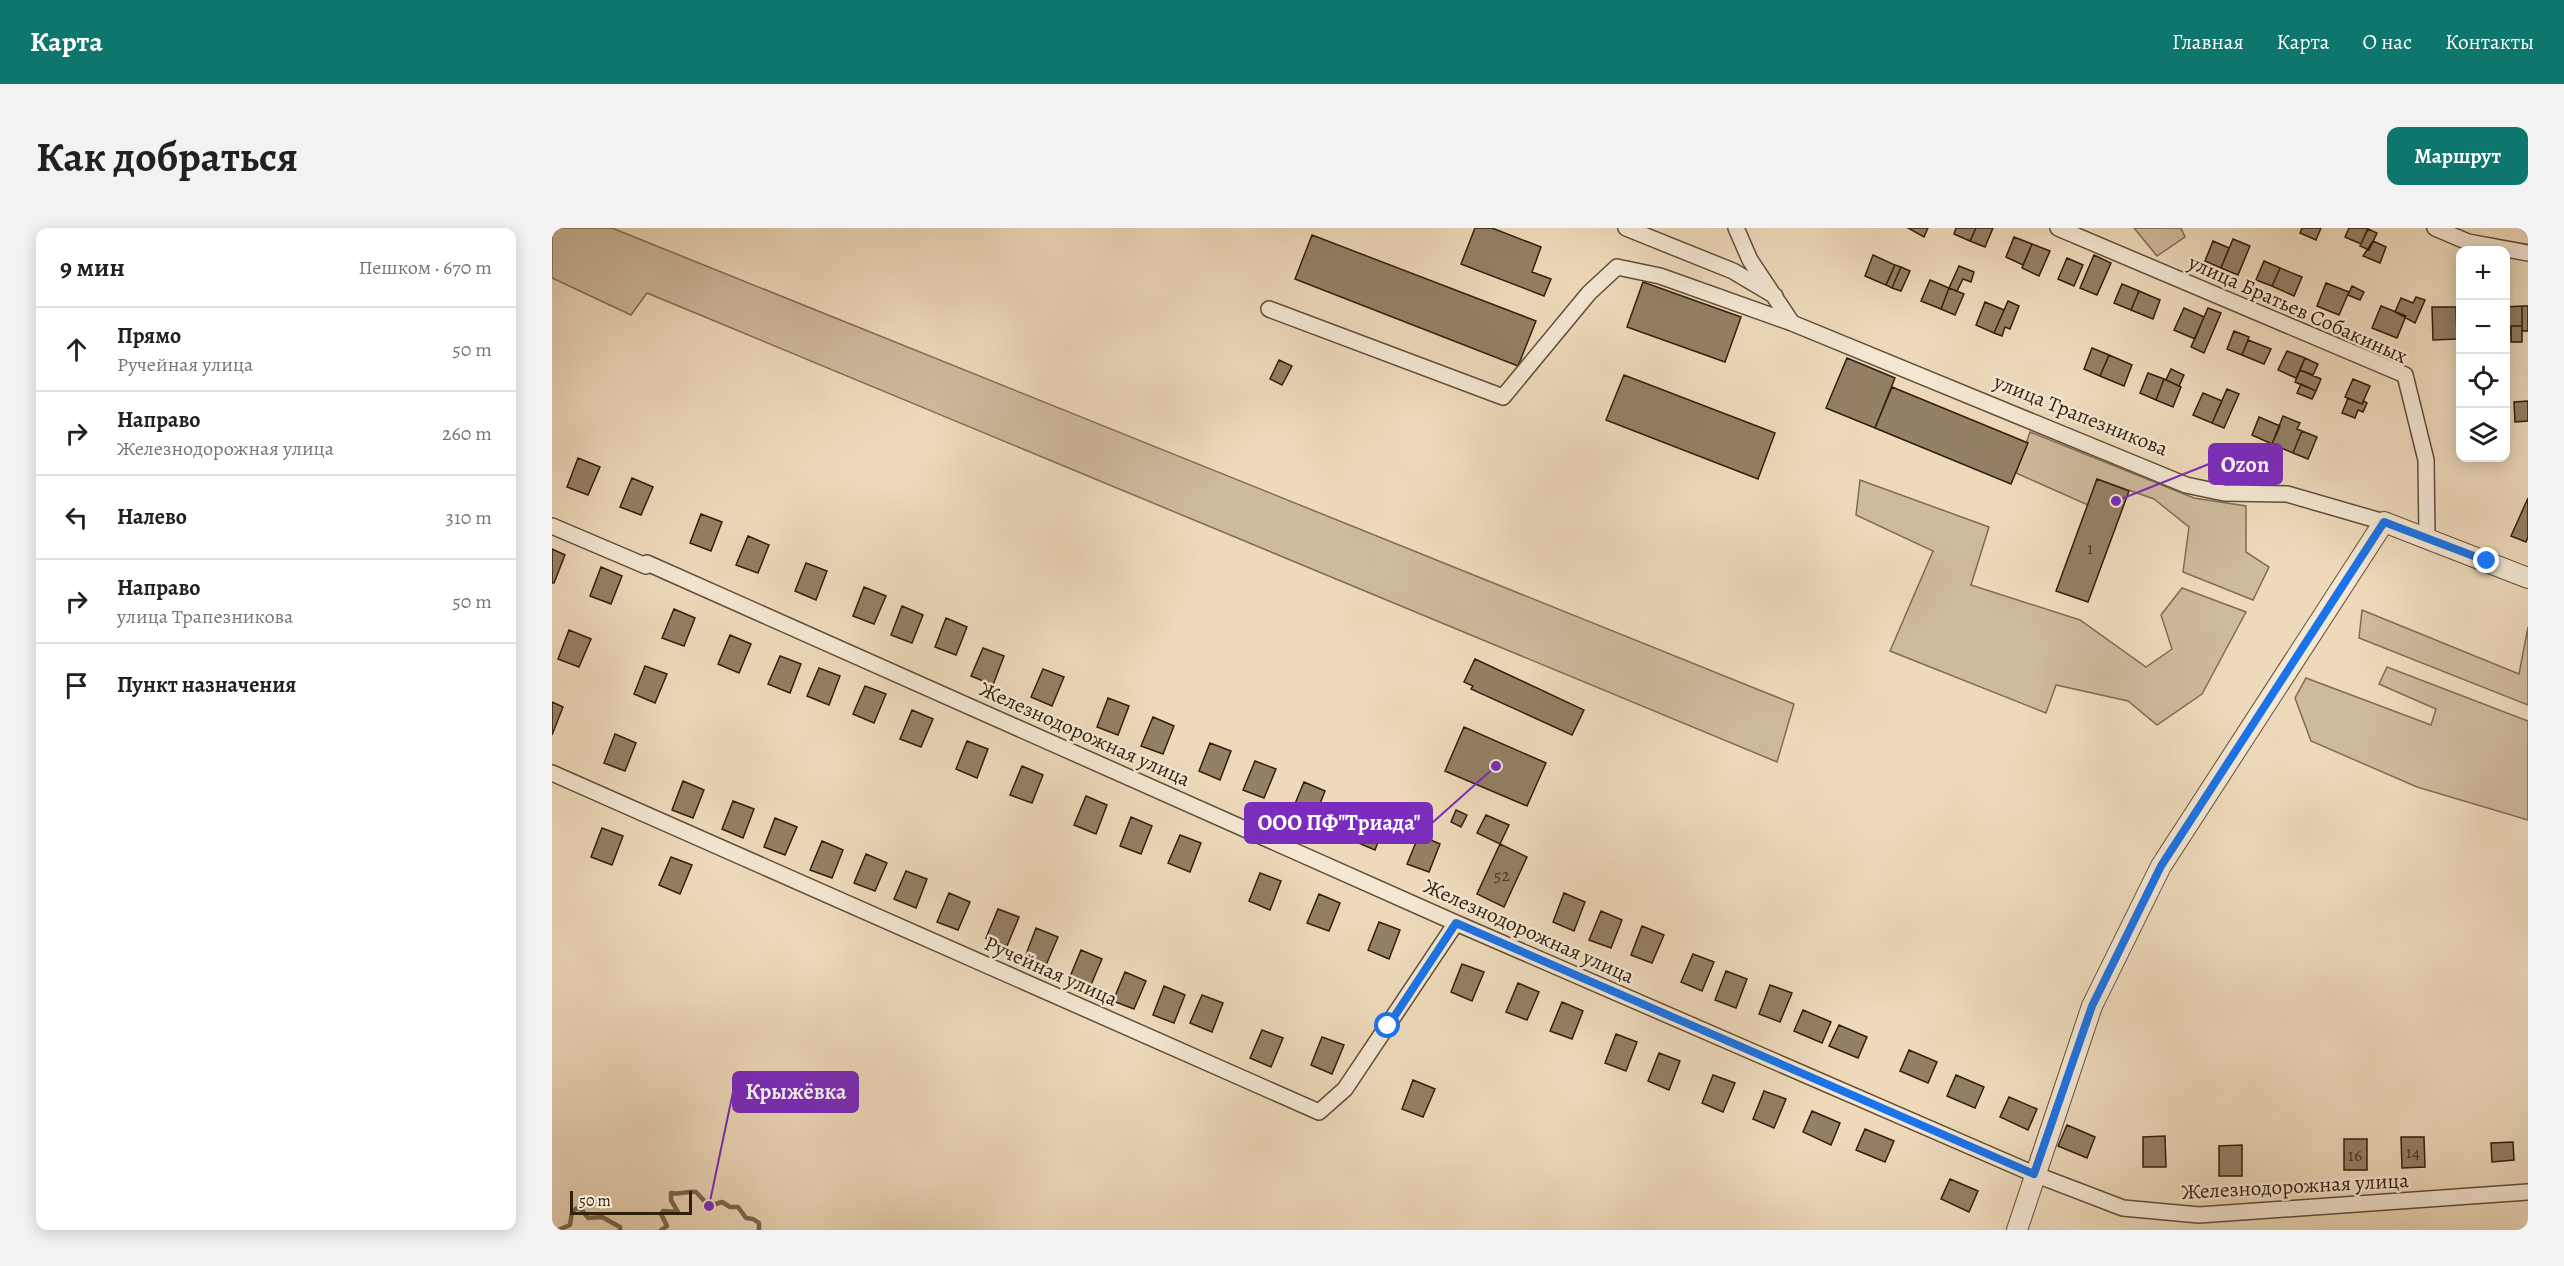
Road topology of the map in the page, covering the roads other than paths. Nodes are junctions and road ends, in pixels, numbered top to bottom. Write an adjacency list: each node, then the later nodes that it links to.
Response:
1 (1626, 228): 6 (street)
2 (1736, 228): 6 (street)
3 (2058, 228): 11 (street, улица Братьев Собакиных)
4 (2435, 228): 5 (street)
5 (2528, 253)
6 (1774, 296): 8 (street)
7 (1269, 309): 8 (street, улица Трапезникова)
8 (1792, 323): 9 (street, улица Трапезникова)
9 (2384, 522): 11 (street, улица Трапезникова); 15 (street)
10 (552, 526): 14 (street, Железнодорожная улица)
11 (2427, 537): 12 (street, улица Трапезникова)
12 (2528, 578)
13 (552, 773): 14 (street, Ручейная улица)
14 (1456, 923): 15 (street, Железнодорожная улица)
15 (2034, 1174): 16 (street, Железнодорожная улица); 17 (street)
16 (2528, 1192)
17 (2017, 1230)

